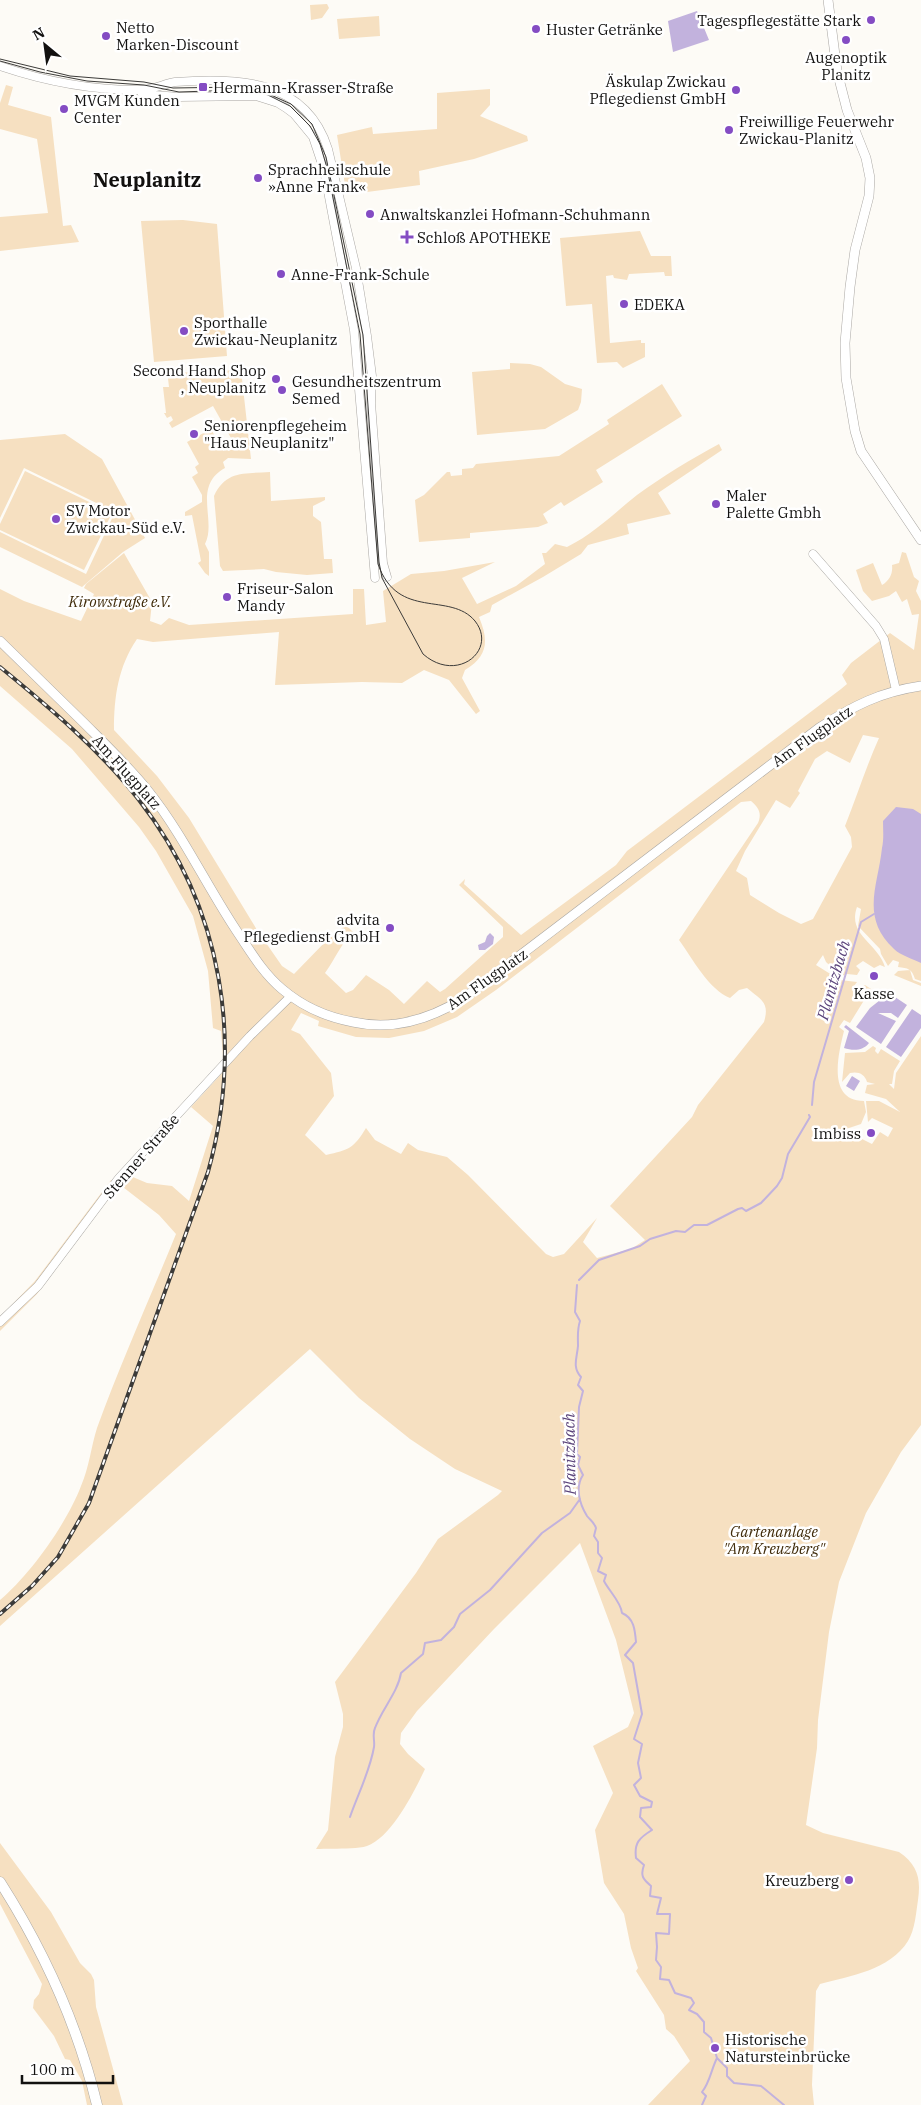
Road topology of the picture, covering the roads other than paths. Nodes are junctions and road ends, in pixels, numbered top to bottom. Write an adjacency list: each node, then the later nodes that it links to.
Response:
1 (828, 0): 10 (main road)
2 (0, 66): 3 (street)
3 (123, 89): 4 (street); 5 (street)
4 (349, 235): 5 (street); 6 (street)
5 (338, 238): 7 (street)
6 (371, 371): 7 (street); 8 (street)
7 (358, 372): 9 (street)
8 (375, 457): 9 (street); 12 (street)
9 (364, 458): 13 (street)
10 (921, 540)
11 (814, 554): 16 (street)
12 (388, 577)
13 (374, 578)
14 (0, 641): 17 (main road, Am Flugplatz)
15 (921, 686): 16 (main road, Am Flugplatz)
16 (896, 690): 17 (main road, Am Flugplatz)
17 (291, 996): 18 (street, Stenner Straße)
18 (0, 1322)
19 (0, 1882): 20 (highway)
20 (97, 2105)

